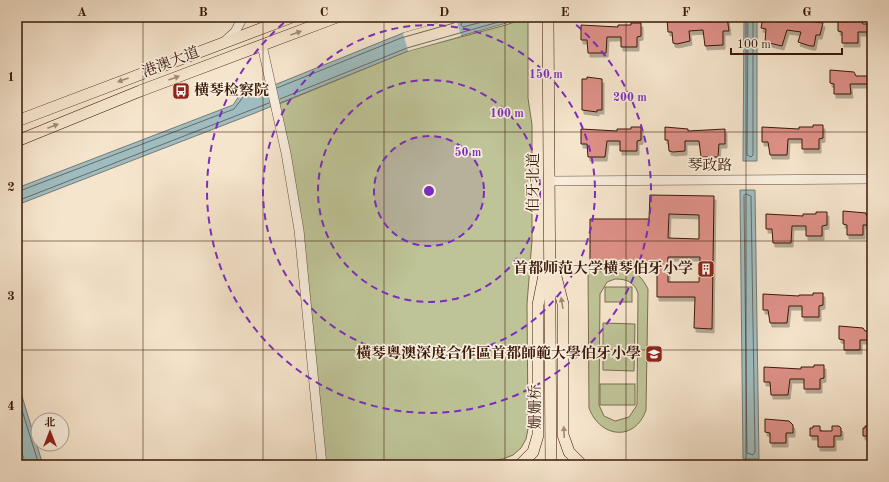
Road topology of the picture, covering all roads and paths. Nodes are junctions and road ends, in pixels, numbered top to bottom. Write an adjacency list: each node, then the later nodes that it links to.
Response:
1 (243, 17): 6 (street)
2 (269, 17): 3 (street)
3 (291, 17): 6 (main road, 港澳大道)
4 (337, 17): 7 (main road, 港澳大道, one-way to 4)
5 (548, 19): 11 (main road, 伯牙北道)
6 (223, 43): 8 (main road, 港澳大道, one-way to 8)
7 (262, 45): 9 (main road, 港澳大道, one-way to 7); 14 (street)
8 (17, 121)
9 (17, 141)
10 (872, 179): 11 (street, 琴政路)
11 (549, 181): 12 (main road, 伯牙北道)
12 (550, 252): 13 (main road, 伯牙北道); 15 (main road); 17 (main road, one-way to 12)
13 (550, 349): 16 (main road, 姗姗桥)
14 (322, 465)
15 (520, 465)
16 (551, 465)
17 (582, 465)

